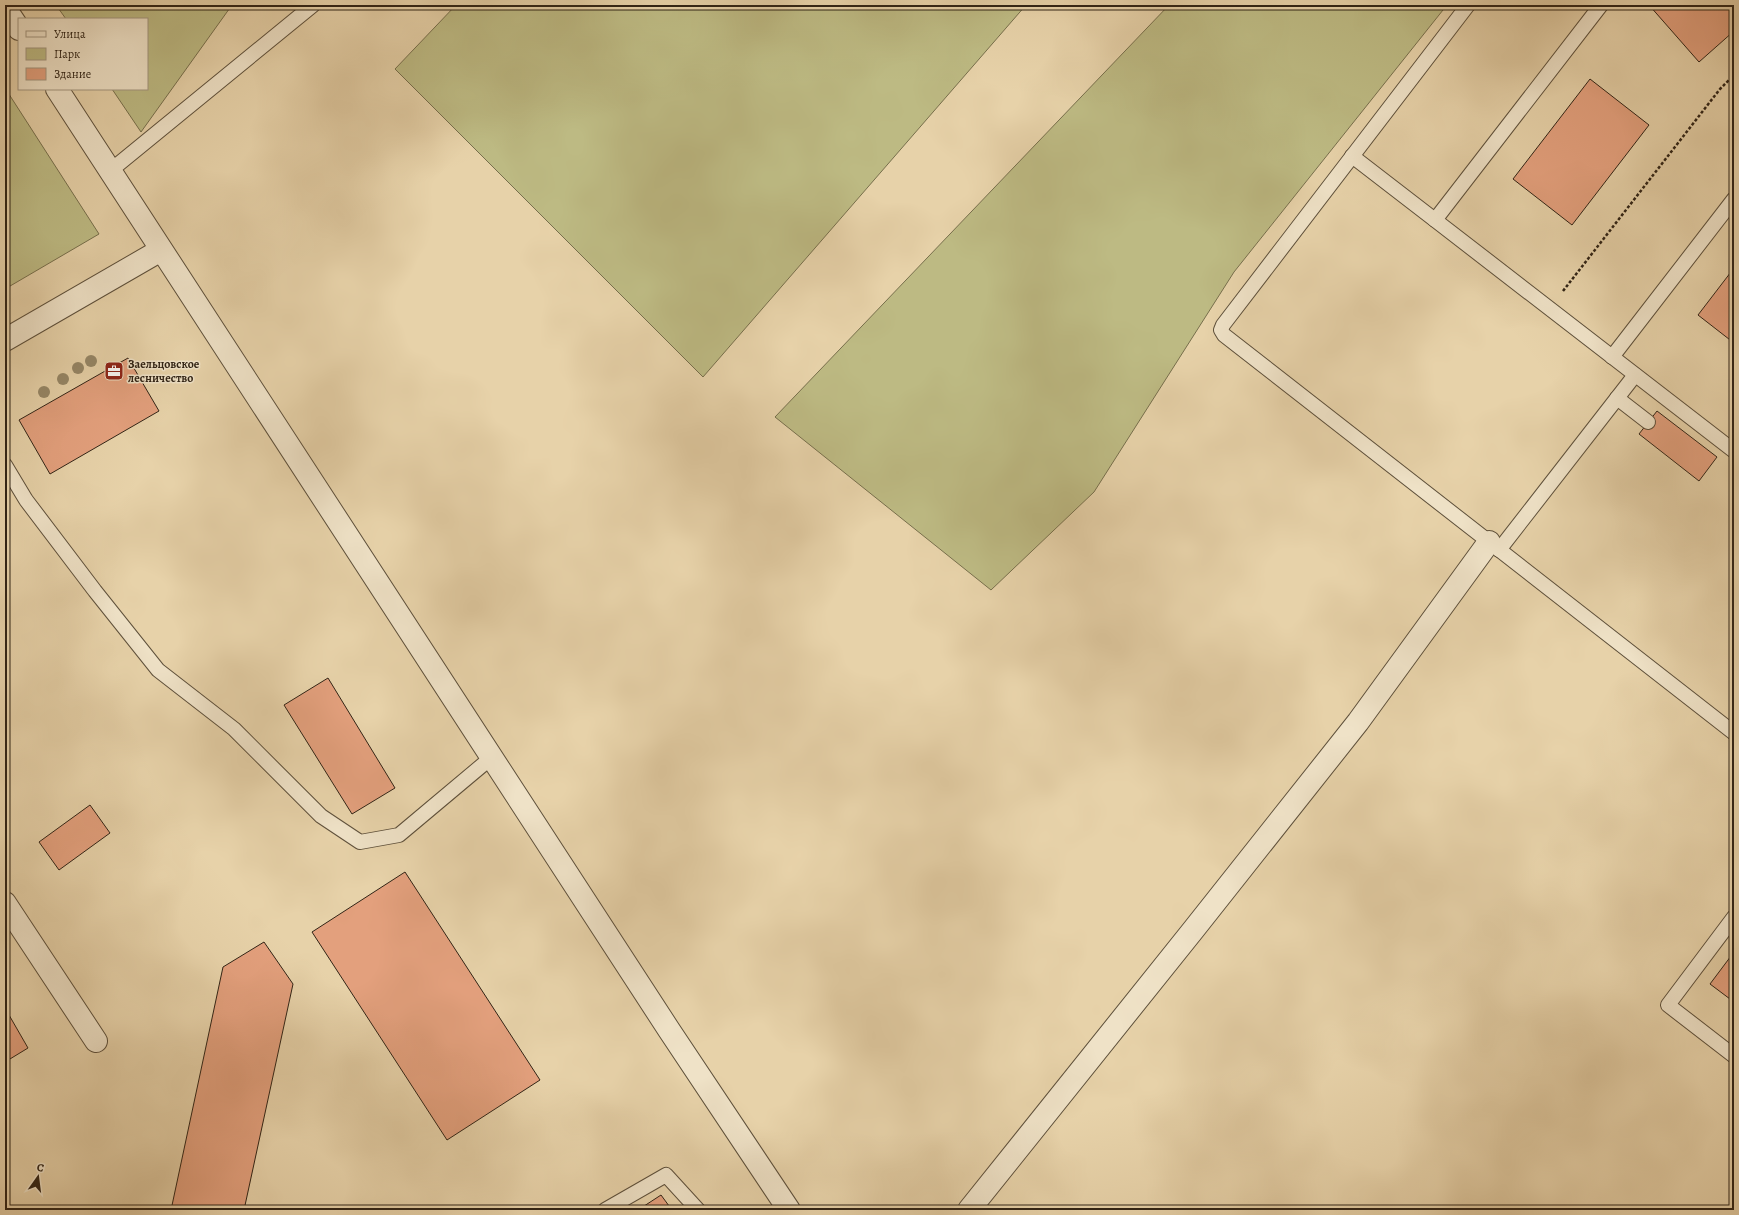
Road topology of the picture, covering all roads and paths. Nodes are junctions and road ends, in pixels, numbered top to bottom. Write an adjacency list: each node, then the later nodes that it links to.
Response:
1 (313, 5): 9 (lane)
2 (1468, 5): 8 (lane)
3 (1601, 5): 11 (lane)
4 (5, 8): 5 (street)
5 (18, 28)
6 (1734, 75): 13 (path)
7 (58, 90): 9 (street)
8 (1352, 156): 11 (lane); 21 (lane)
9 (110, 171): 12 (street)
10 (1734, 199): 15 (lane)
11 (1434, 220): 13 (lane)
12 (161, 250): 14 (street); 23 (street)
13 (1550, 308): 15 (lane)
14 (5, 340)
15 (1612, 357): 16 (lane)
16 (1635, 375): 17 (lane); 19 (lane)
17 (1617, 398): 18 (lane); 21 (lane)
18 (1648, 422)
19 (1734, 451)
20 (5, 465): 23 (lane)
21 (1494, 546): 22 (lane); 31 (street)
22 (1734, 733)
23 (492, 757): 30 (street)
24 (5, 902): 26 (street)
25 (1734, 917): 27 (lane)
26 (96, 1041)
27 (1734, 1056)
28 (605, 1210): 29 (lane)
29 (698, 1210)
30 (789, 1210)
31 (969, 1210)

